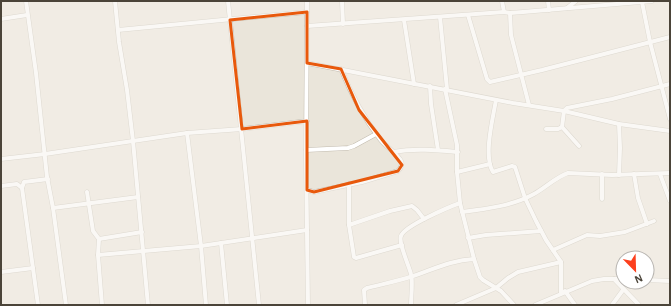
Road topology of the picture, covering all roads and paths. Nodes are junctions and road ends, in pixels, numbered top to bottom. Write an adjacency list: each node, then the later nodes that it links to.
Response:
1 (26, 1): 16 (street)
2 (115, 1): 24 (street)
3 (228, 1): 20 (street)
4 (307, 1): 13 (street)
5 (342, 1): 22 (street)
6 (502, 1): 14 (street)
7 (548, 1): 12 (street)
8 (576, 1): 11 (street)
9 (652, 1): 10 (street)
10 (642, 2): 11 (street); 26 (street)
11 (567, 8): 12 (street)
12 (549, 10): 15 (street)
13 (307, 12): 20 (street); 23 (street)
14 (504, 12): 15 (street); 17 (street)
15 (510, 13): 29 (street)
16 (27, 15): 19 (street); 53 (street)
17 (468, 15): 18 (street); 29 (street)
18 (440, 17): 21 (street); 34 (street)
19 (1, 19)
20 (230, 20): 24 (street); 42 (street)
21 (404, 20): 22 (street); 30 (street)
22 (343, 24): 23 (street)
23 (307, 26): 27 (street)
24 (118, 30): 47 (street)
25 (670, 37): 26 (street)
26 (650, 42): 29 (street); 33 (street)
27 (307, 62): 28 (street); 39 (street)
28 (341, 69): 30 (street); 46 (street)
29 (521, 75): 36 (street)
30 (414, 84): 32 (street)
31 (670, 84): 33 (street)
32 (430, 86): 34 (street); 50 (street)
33 (661, 86): 37 (street); 38 (street)
34 (446, 89): 35 (street); 52 (street)
35 (496, 100): 36 (street); 55 (street)
36 (529, 105): 37 (street)
37 (564, 111): 40 (street); 41 (street)
38 (670, 119)
39 (307, 121): 42 (street); 49 (street)
40 (619, 124): 44 (street); 59 (street)
41 (562, 127): 43 (street); 48 (street)
42 (242, 129): 45 (street); 85 (street)
43 (546, 129)
44 (670, 131)
45 (188, 133): 47 (street); 88 (street)
46 (376, 134): 49 (street); 51 (street)
47 (133, 141): 53 (street); 68 (street)
48 (579, 146)
49 (306, 150): 66 (street)
50 (438, 150): 51 (street); 52 (street)
51 (393, 152): 63 (street)
52 (458, 152): 56 (street)
53 (45, 154): 54 (street); 62 (street)
54 (1, 159)
55 (490, 164): 56 (street); 69 (street)
56 (457, 172): 72 (street)
57 (670, 173): 61 (street)
58 (602, 174): 59 (street); 69 (street); 70 (street)
59 (619, 174): 60 (street)
60 (634, 174): 61 (street); 78 (street)
61 (660, 174): 71 (street)
62 (48, 179): 65 (street); 74 (street)
63 (349, 184): 66 (street); 79 (street)
64 (1, 186): 65 (street)
65 (22, 188): 94 (street)
66 (307, 190): 80 (street)
67 (87, 192): 73 (street)
68 (138, 197): 73 (street); 82 (street)
69 (525, 198): 75 (street); 81 (street)
70 (602, 199)
71 (670, 201)
72 (460, 203): 75 (street); 76 (street)
73 (88, 204): 74 (street); 83 (street)
74 (53, 208): 104 (street)
75 (462, 212): 84 (street)
76 (424, 220): 79 (street); 87 (street)
77 (654, 221): 78 (street)
78 (647, 224): 89 (street)
79 (349, 225): 87 (street)
80 (308, 230): 85 (street); 110 (street)
81 (541, 231): 84 (street); 89 (street)
82 (142, 232): 83 (street); 90 (street)
83 (99, 238): 91 (street)
84 (468, 238): 92 (street)
85 (253, 239): 86 (street); 109 (street)
86 (221, 243): 88 (street); 108 (street)
87 (402, 245): 96 (street)
88 (202, 246): 90 (street); 107 (street)
89 (553, 250): 93 (street)
90 (144, 252): 91 (street); 106 (street)
91 (98, 255): 105 (street)
92 (474, 260): 96 (street); 100 (street)
93 (561, 262): 100 (street); 102 (street)
94 (33, 268): 95 (street); 103 (street)
95 (1, 272)
96 (412, 276): 111 (street); 112 (street)
97 (614, 279): 102 (street)
98 (655, 280): 99 (street)
99 (670, 281)
100 (496, 288): 113 (street); 114 (street)
101 (623, 290): 117 (street); 118 (street)
102 (563, 292): 115 (street); 116 (street)
103 (38, 305)
104 (66, 305)
105 (102, 305)
106 (148, 305)
107 (206, 305)
108 (227, 305)
109 (259, 305)
110 (308, 305)
111 (365, 305)
112 (411, 305)
113 (456, 305)
114 (514, 305)
115 (535, 305)
116 (575, 305)
117 (612, 305)
118 (639, 305)

